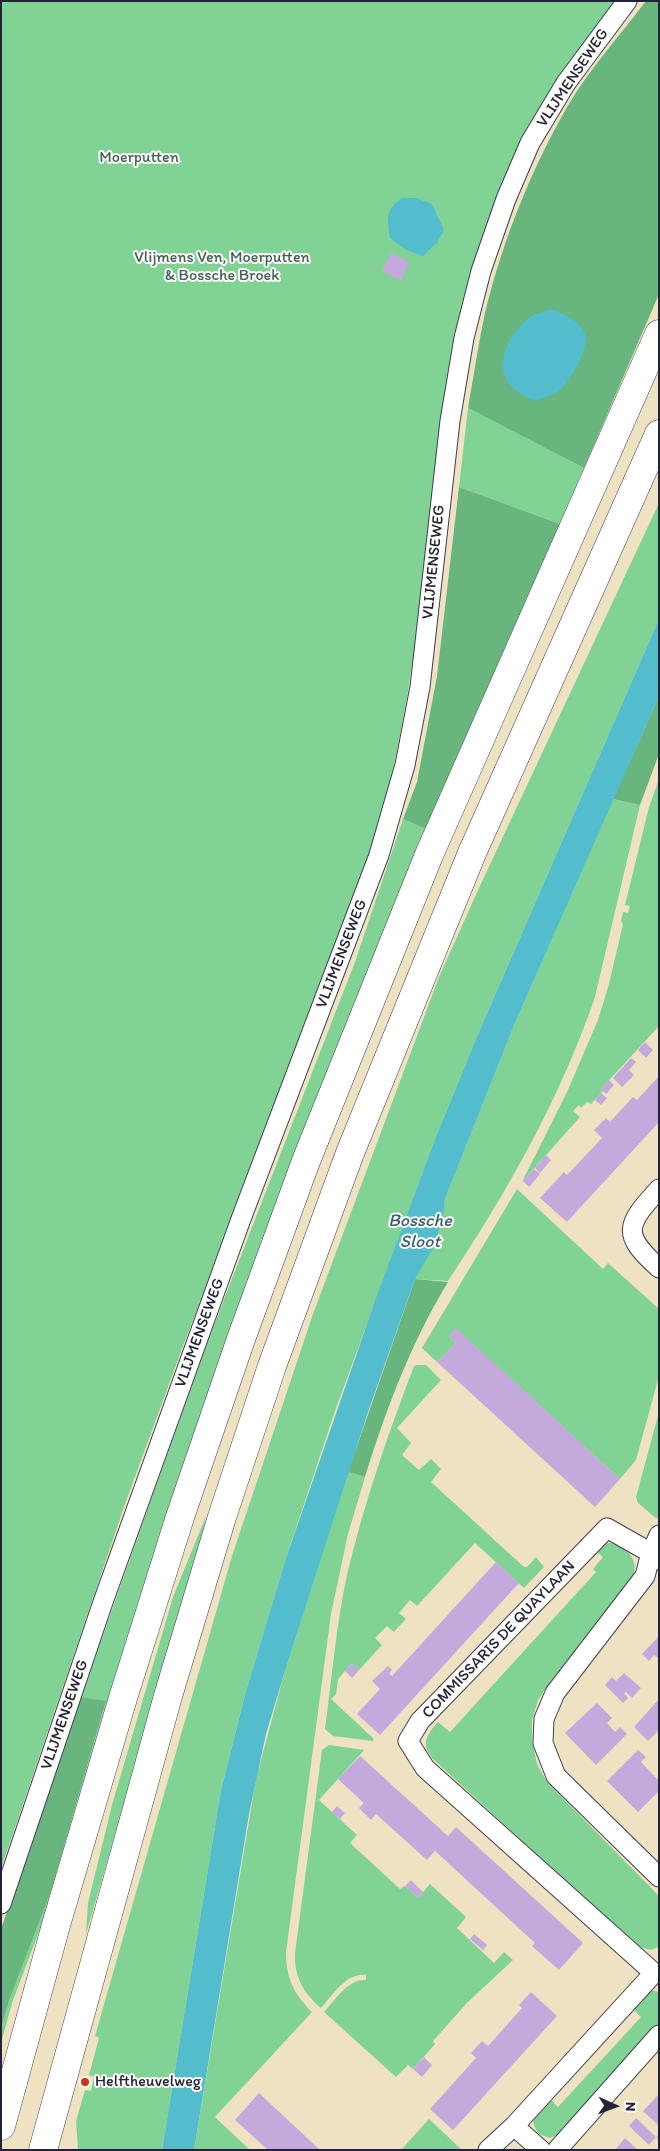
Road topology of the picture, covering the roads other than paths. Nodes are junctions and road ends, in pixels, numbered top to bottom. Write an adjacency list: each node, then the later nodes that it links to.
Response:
1 (628, 1): 9 (street, VLIJMENSEWEG)
2 (659, 334): 12 (main road)
3 (659, 434): 14 (main road)
4 (659, 1189): 5 (street)
5 (659, 1268)
6 (659, 1535): 7 (street)
7 (655, 1556): 8 (street); 10 (street, COMMISSARIS DE QUAYLAAN)
8 (659, 1877)
9 (1, 1904)
10 (657, 1973): 13 (street, COMMISSARIS DE QUAYLAAN)
11 (659, 2035): 17 (street)
12 (1, 2126)
13 (514, 2126): 15 (street, COMMISSARIS DE QUAYLAAN); 16 (street)
14 (43, 2150)
15 (488, 2150)
16 (540, 2150)
17 (557, 2150)

